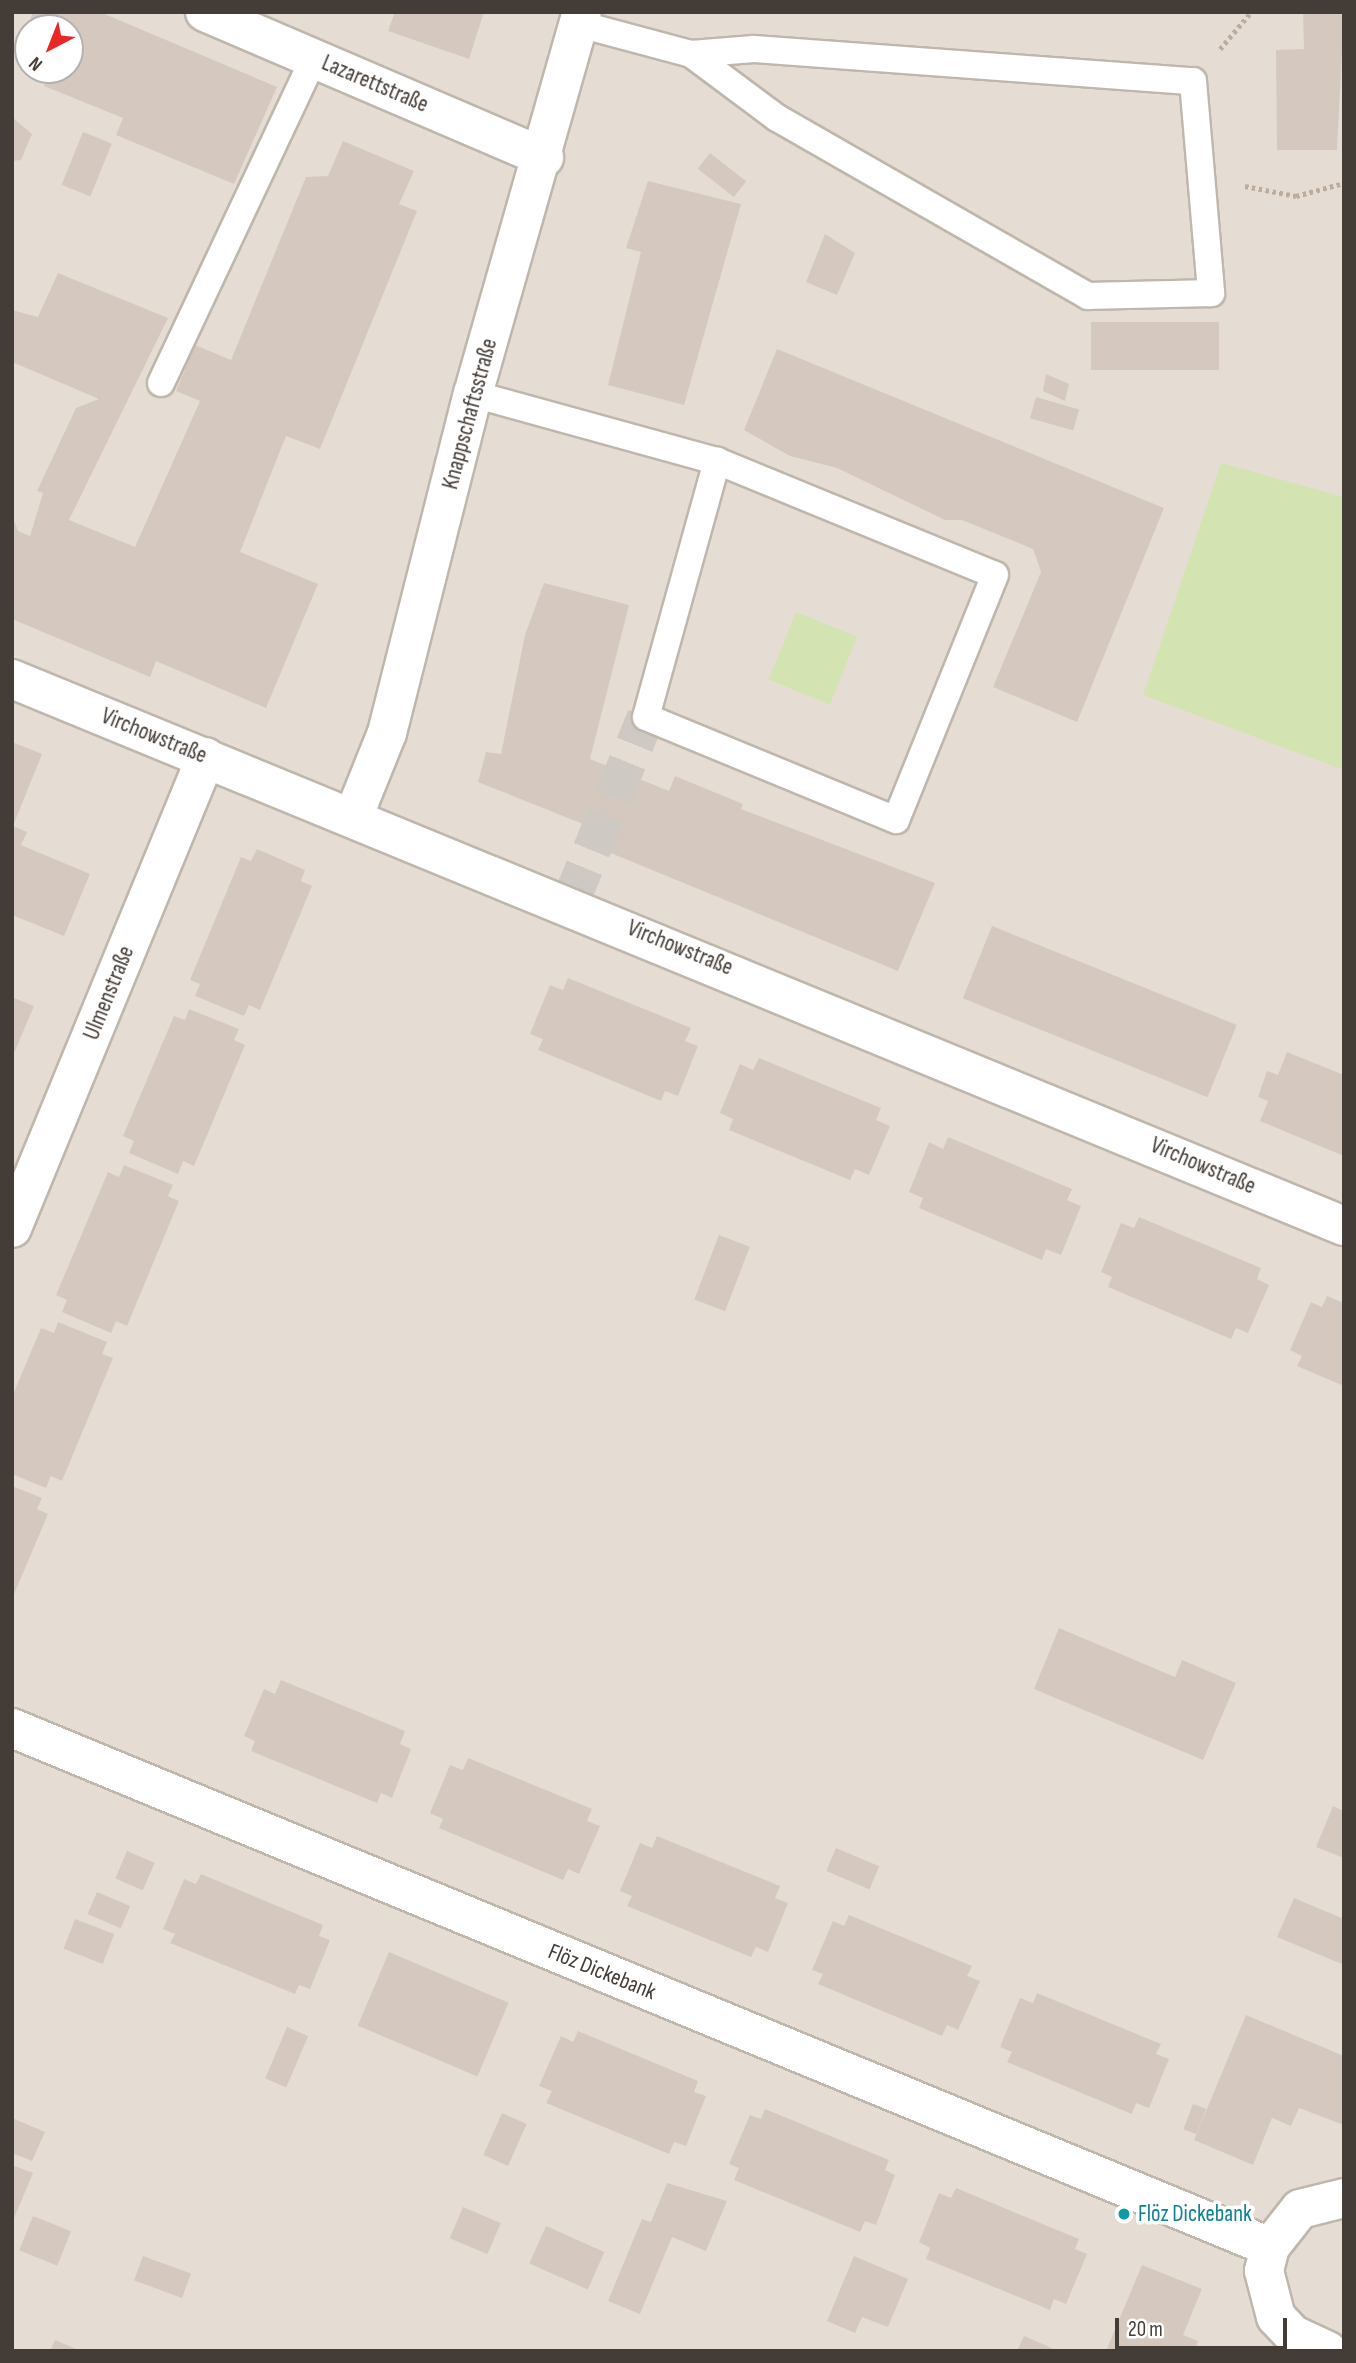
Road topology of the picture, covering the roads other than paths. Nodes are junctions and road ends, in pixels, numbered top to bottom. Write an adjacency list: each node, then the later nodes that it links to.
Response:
1 (205, 12): 4 (street, Lazarettstraße)
2 (581, 18): 3 (lane); 5 (street, Knappschaftsstraße)
3 (691, 54): 3 (lane)
4 (314, 58): 5 (street, Lazarettstraße); 6 (lane)
5 (544, 157): 7 (street, Knappschaftsstraße)
6 (161, 383)
7 (473, 394): 8 (lane); 11 (street, Knappschaftsstraße)
8 (717, 461): 8 (lane)
9 (12, 679): 10 (street, Virchowstraße)
10 (206, 757): 11 (street, Virchowstraße); 13 (street, Ulmenstraße)
11 (354, 815): 12 (street, Virchowstraße)
12 (1344, 1226)
13 (12, 1228)
14 (12, 1728): 16 (street, Flöz Dickebank)
15 (1344, 2198): 16 (street)
16 (1270, 2247): 17 (street)
17 (1318, 2350)

